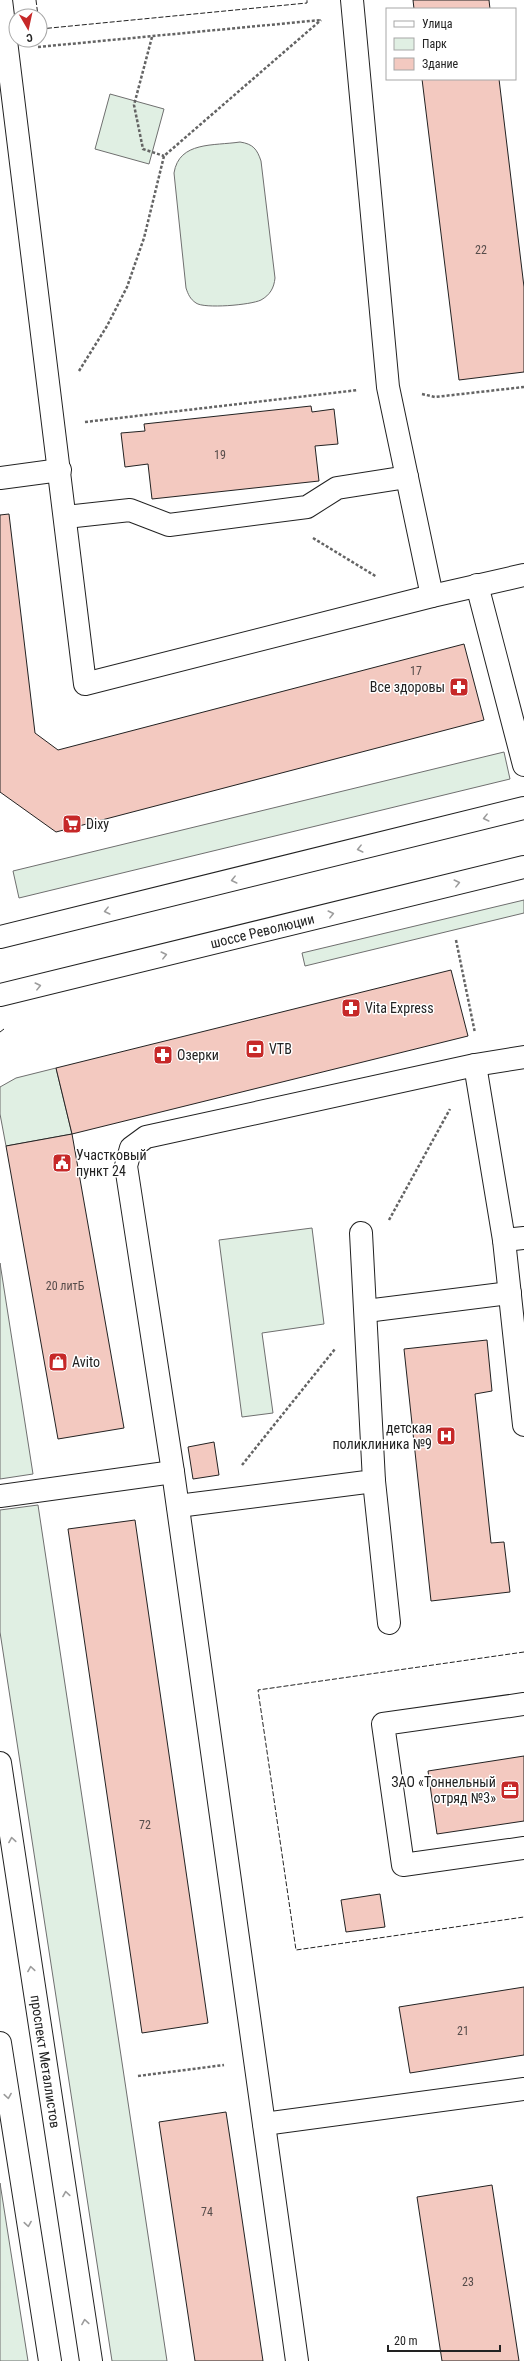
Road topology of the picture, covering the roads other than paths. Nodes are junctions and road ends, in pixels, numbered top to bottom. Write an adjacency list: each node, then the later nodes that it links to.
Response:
1 (1, 0): 3 (main road)
2 (353, 9): 4 (main road)
3 (60, 470): 5 (main road); 6 (main road)
4 (407, 477): 6 (main road); 9 (main road)
5 (0, 478)
6 (66, 517): 9 (main road)
7 (524, 575): 8 (main road)
8 (477, 585): 9 (main road); 10 (main road)
9 (424, 598)
10 (524, 765)
11 (524, 808): 13 (main road, one-way to 13)
12 (524, 867): 14 (main road, шоссе Революции, one-way to 12)
13 (0, 937)
14 (0, 995)
15 (524, 1057): 16 (main road)
16 (475, 1065): 18 (main road); 22 (main road)
17 (361, 1233): 20 (main road)
18 (514, 1239): 19 (main road)
19 (510, 1293): 20 (main road); 21 (main road)
20 (366, 1311): 23 (main road)
21 (524, 1425)
22 (173, 1472): 24 (main road); 25 (main road)
23 (374, 1481): 25 (main road); 26 (main road)
24 (0, 1496)
25 (178, 1506): 32 (main road)
26 (389, 1623)
27 (524, 1704): 29 (main road)
28 (0, 1763): 34 (main road, проспект Металлистов, one-way to 28)
29 (524, 1848)
30 (0, 2043): 33 (main road, one-way to 33)
31 (524, 2089): 32 (main road)
32 (264, 2124): 35 (main road)
33 (50, 2361)
34 (91, 2361)
35 (297, 2361)

